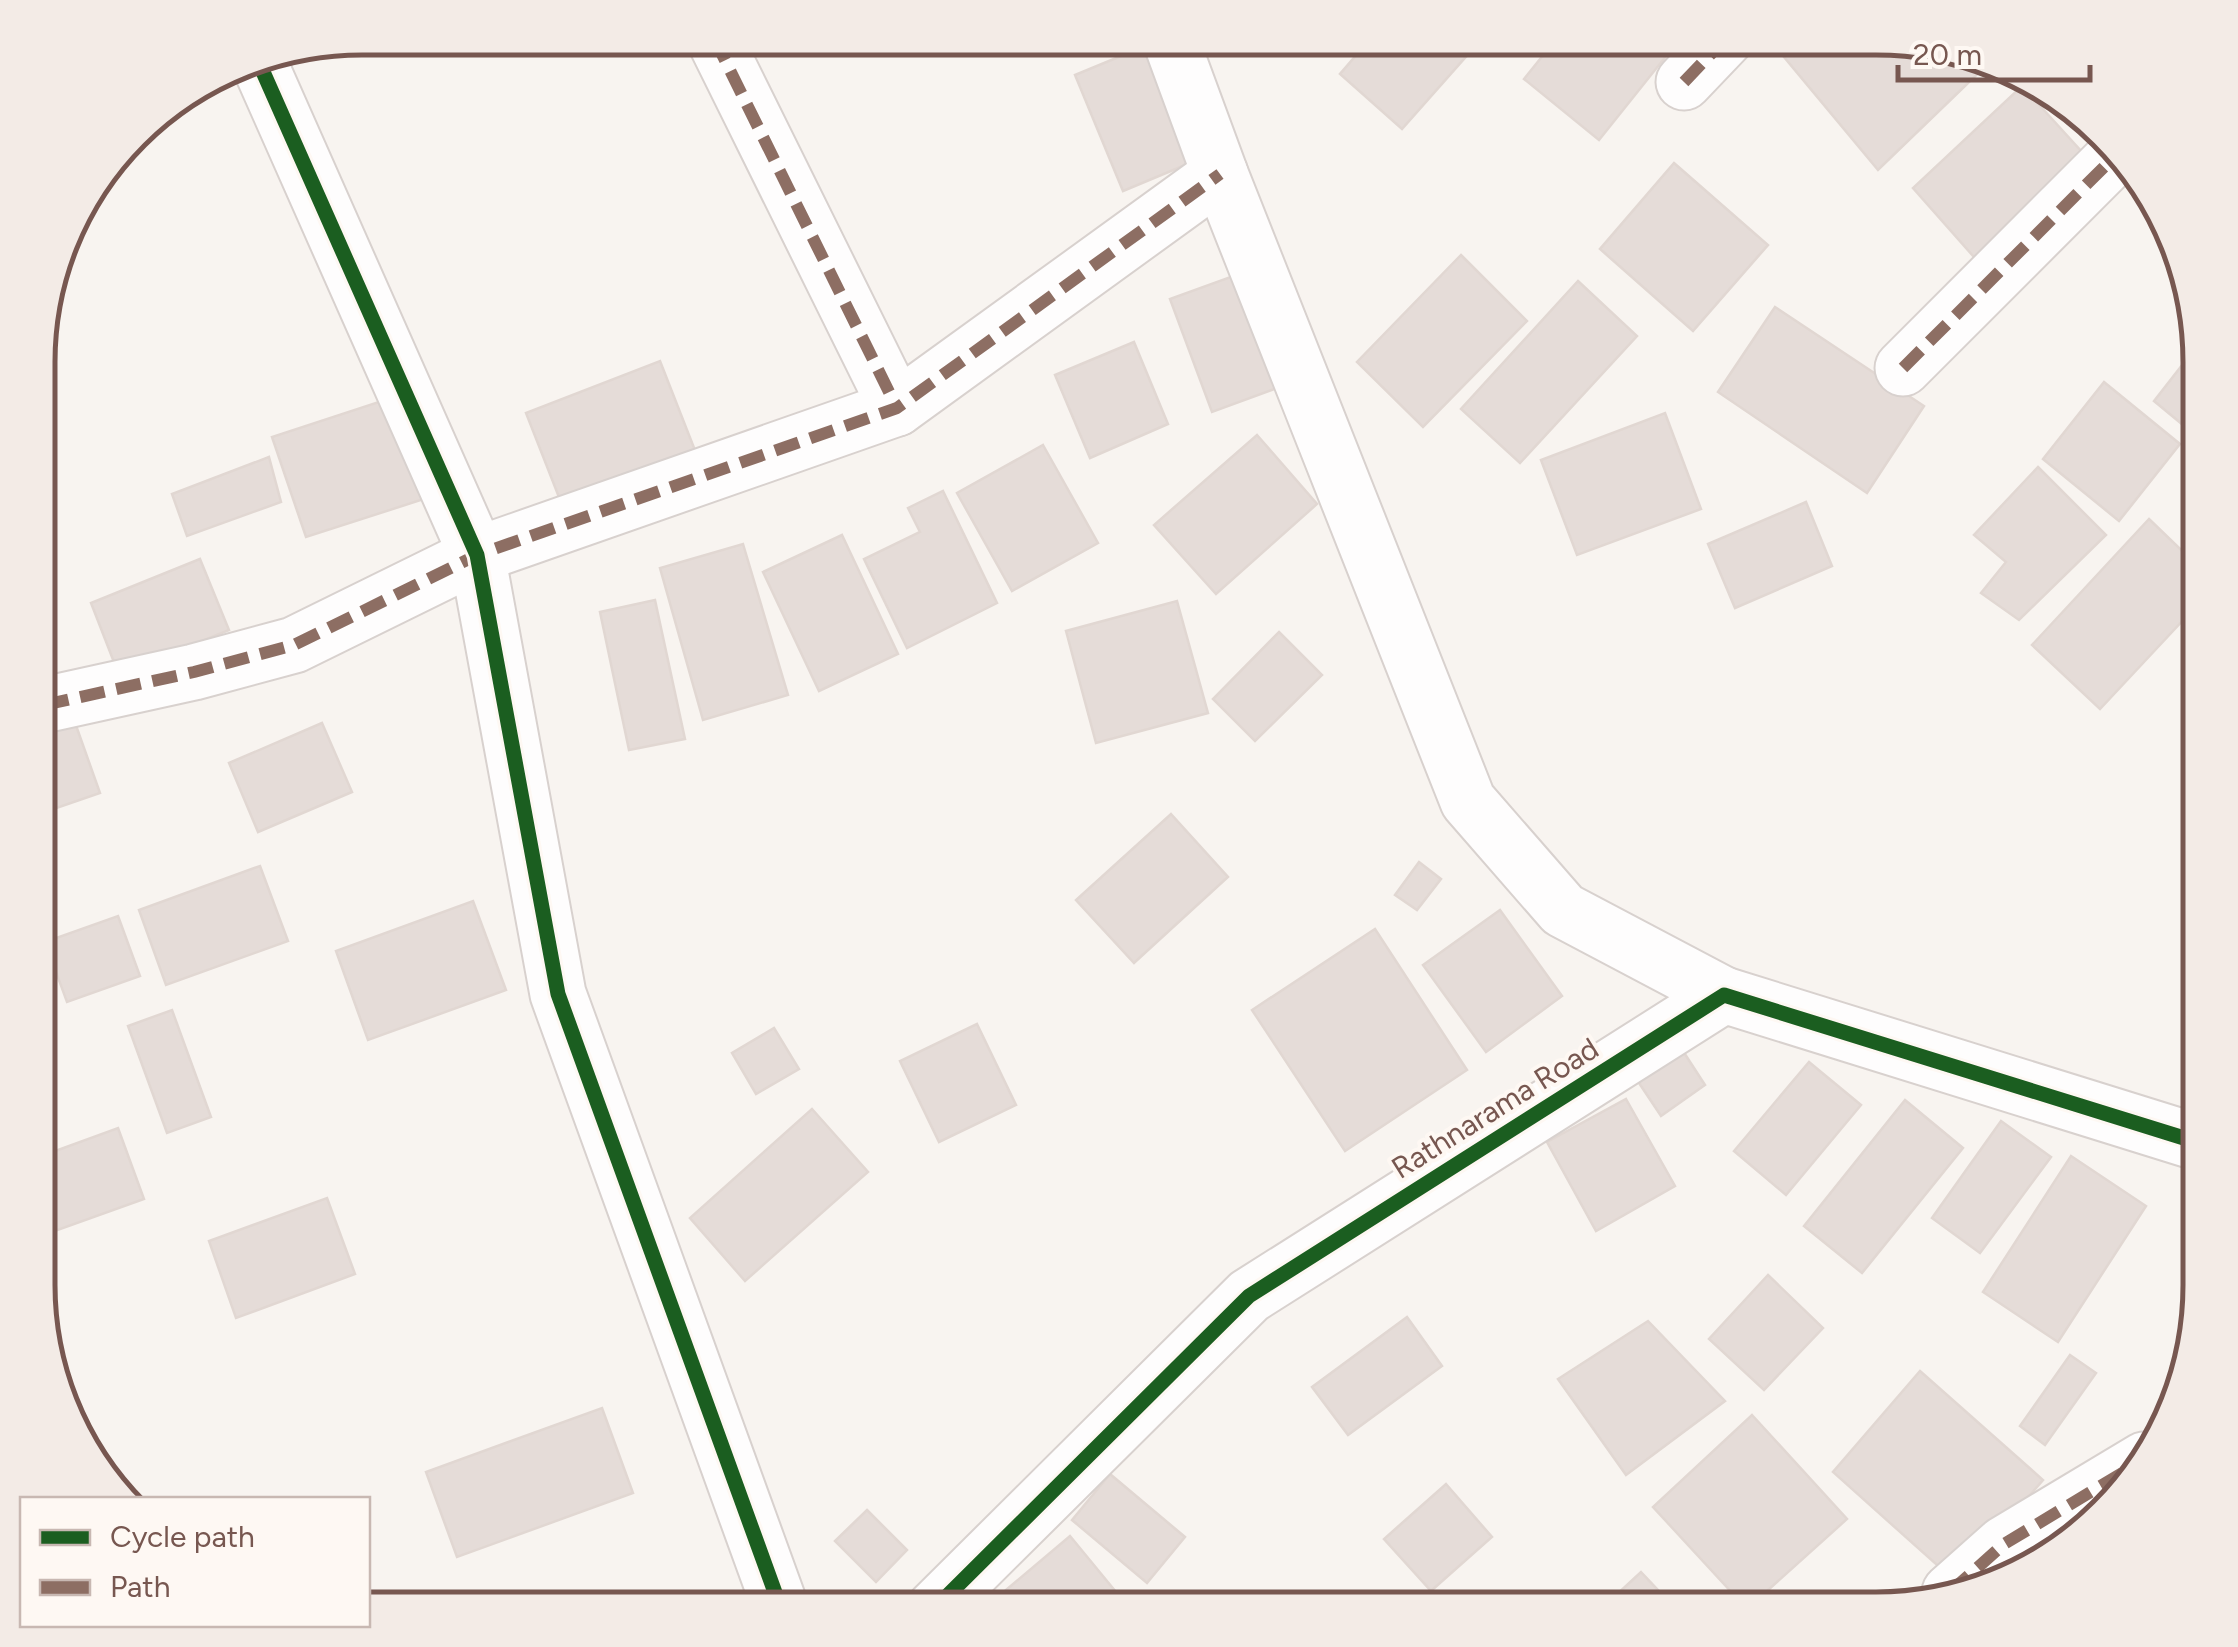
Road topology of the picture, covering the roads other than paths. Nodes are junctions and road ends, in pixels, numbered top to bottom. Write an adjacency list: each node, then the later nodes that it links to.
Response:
1 (722, 55): 9 (street)
2 (1176, 56): 7 (street)
3 (1709, 56): 5 (street)
4 (263, 72): 10 (street)
5 (1684, 82)
6 (2109, 162): 8 (street)
7 (1220, 174): 9 (street); 12 (street)
8 (1903, 368)
9 (896, 408): 10 (street)
10 (476, 555): 11 (street); 16 (street)
11 (55, 703)
12 (1724, 995): 13 (street); 17 (street, Rathnarama Road)
13 (2182, 1137)
14 (2114, 1478): 15 (street)
15 (1965, 1579)
16 (775, 1591)
17 (952, 1591)

